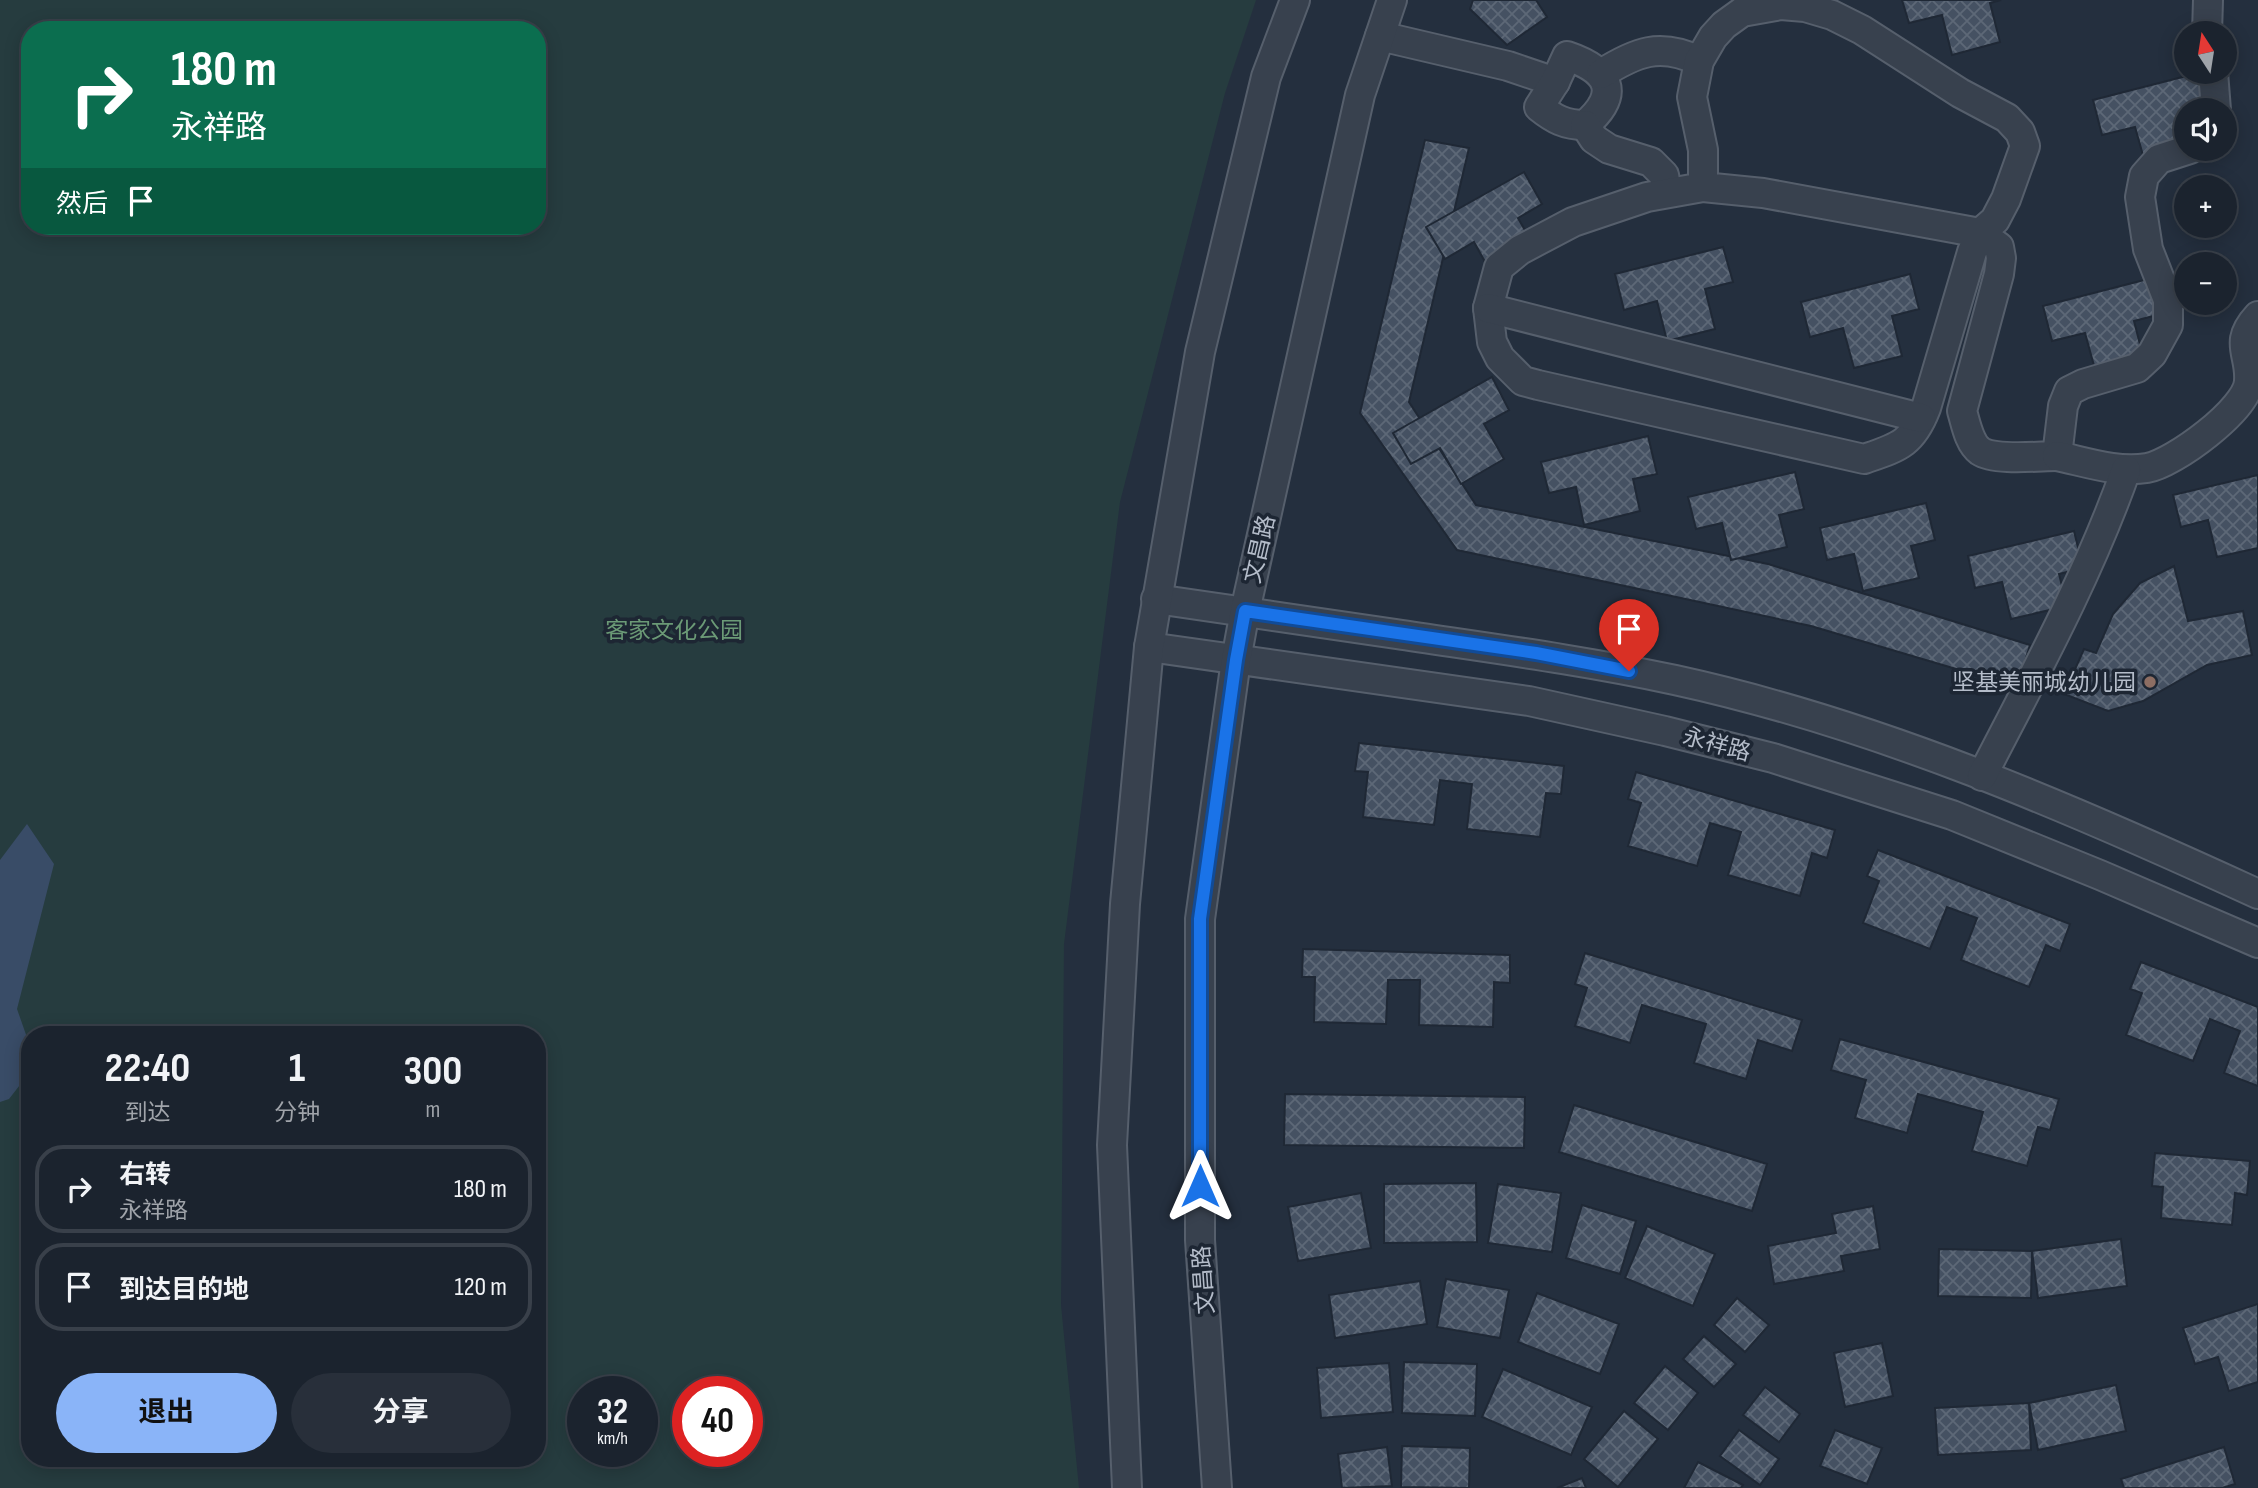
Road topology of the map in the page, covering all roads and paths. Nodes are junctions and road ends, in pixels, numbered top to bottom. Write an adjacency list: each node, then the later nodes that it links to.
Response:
1 (1295, 0): 21 (street)
2 (1392, 0): 7 (street, 文昌路)
3 (2208, 0): 6 (street)
4 (1738, 6): 5 (street); 8 (street)
5 (1846, 9): 15 (street)
6 (2207, 21)
7 (1380, 36): 10 (street); 22 (street, 文昌路)
8 (1699, 61): 9 (street); 13 (street)
9 (1601, 74): 10 (street); 11 (street)
10 (1555, 82): 11 (street)
11 (1585, 125): 14 (street)
12 (2174, 154): 19 (street)
13 (1703, 187): 14 (street); 15 (street)
14 (1667, 192): 16 (street)
15 (1980, 233): 18 (street); 19 (street)
16 (1488, 308): 18 (street); 18 (street)
17 (2258, 316): 20 (street)
18 (1921, 418)
19 (2057, 456): 20 (street)
20 (2126, 470): 25 (street)
21 (1156, 598): 22 (street); 23 (street)
22 (1245, 611): 24 (street, 文昌路); 25 (street)
23 (1149, 647): 24 (street, 永祥路); 28 (street)
24 (1236, 660): 27 (street, 永祥路); 29 (street, 文昌路)
25 (1982, 776): 26 (street)
26 (2258, 894)
27 (2258, 943)
28 (1127, 1488)
29 (1217, 1488)

